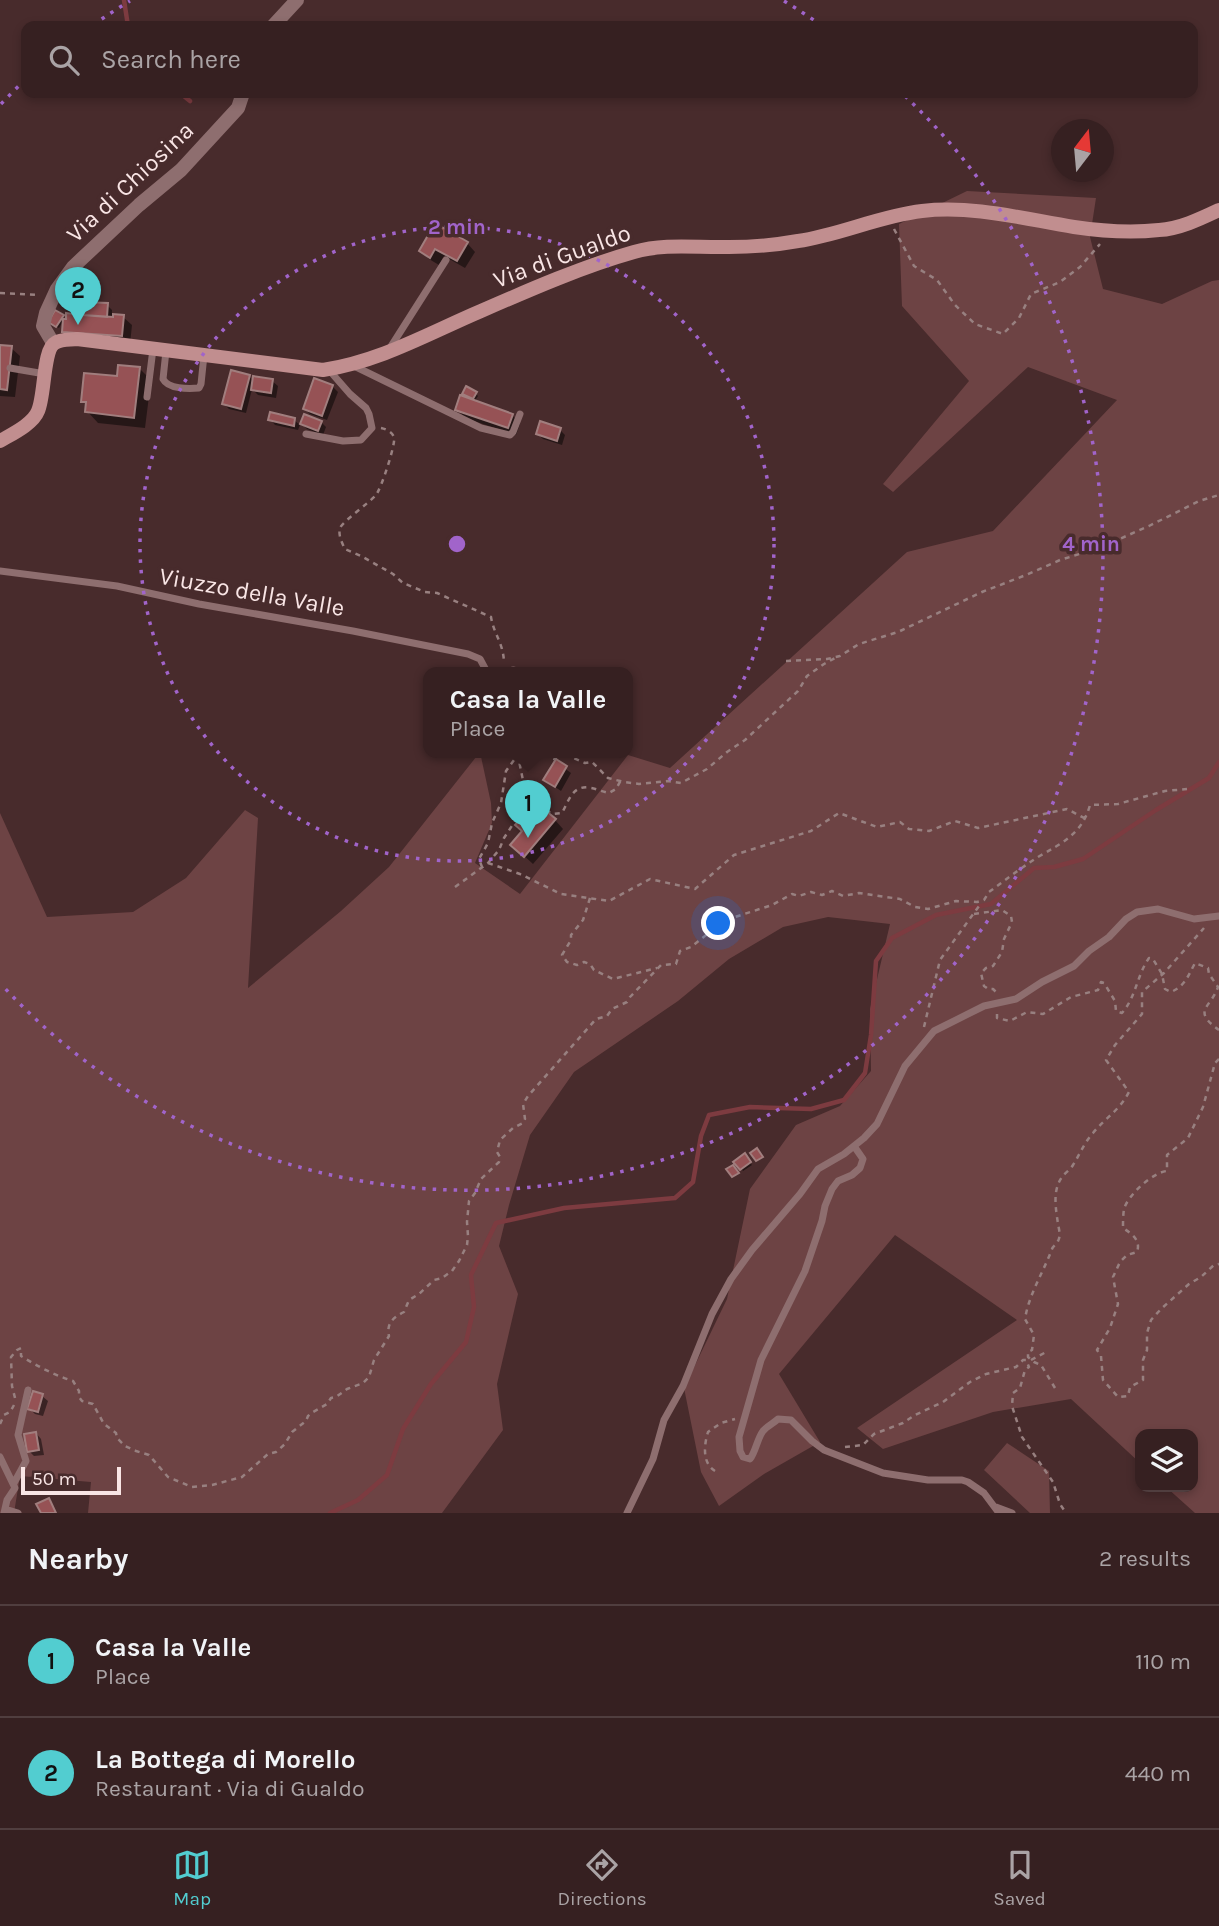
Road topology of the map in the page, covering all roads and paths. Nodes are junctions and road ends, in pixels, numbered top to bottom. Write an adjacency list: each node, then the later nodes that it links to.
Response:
1 (297, 0): 2 (street)
2 (278, 21)
3 (241, 98): 9 (street, Via di Chiosina)
4 (1219, 210): 6 (street, Via di Gualdo)
5 (887, 217): 6 (street, Via di Gualdo); 6 (path); 12 (street, Via di Gualdo)
6 (1116, 231)
7 (446, 260): 12 (lane)
8 (0, 293): 9 (path)
9 (54, 296): 10 (street, Via di Chiosina)
10 (53, 343): 11 (street, Via di Gualdo); 17 (street)
11 (159, 350): 13 (street, Via di Gualdo); 13 (lane); 18 (lane)
12 (386, 354): 14 (street, Via di Gualdo)
13 (204, 355): 16 (street, Via di Gualdo)
14 (351, 365): 16 (street, Via di Gualdo); 19 (lane)
15 (10, 368): 17 (lane)
16 (328, 370): 20 (lane)
17 (45, 374): 22 (street)
18 (147, 397)
19 (520, 414)
20 (371, 424): 21 (lane); 26 (path)
21 (306, 435)
22 (0, 441)
23 (1219, 495): 25 (path)
24 (0, 571): 28 (lane, Viuzzo della Valle)
25 (840, 656): 27 (path); 32 (path)
26 (504, 662)
27 (786, 662)
28 (484, 667)
29 (515, 758): 37 (path)
30 (519, 758): 34 (path)
31 (573, 758): 32 (path)
32 (621, 780): 34 (path)
33 (1187, 789): 35 (path)
34 (530, 799): 36 (path)
35 (1086, 819): 39 (path); 40 (path)
36 (488, 863): 37 (path); 39 (path)
37 (482, 867): 38 (path)
38 (455, 887)
39 (590, 898): 43 (path)
40 (977, 902): 41 (path); 43 (path)
41 (974, 914): 45 (path); 47 (path)
42 (1216, 916): 44 (path); 45 (lane)
43 (658, 968): 56 (path)
44 (1162, 974): 45 (path); 46 (path); 52 (path)
45 (994, 1004): 47 (lane)
46 (1219, 1030)
47 (924, 1042): 49 (lane)
48 (1219, 1059): 50 (path)
49 (854, 1146): 55 (lane); 64 (lane)
50 (1219, 1264)
51 (1048, 1351): 52 (path)
52 (1030, 1361): 53 (path); 57 (path); 66 (path)
53 (1055, 1388)
54 (27, 1390): 60 (lane)
55 (745, 1419): 57 (lane); 59 (path)
56 (0, 1424)
57 (834, 1454): 61 (lane)
58 (0, 1457): 60 (lane)
59 (715, 1471)
60 (14, 1483): 62 (lane)
61 (998, 1510): 65 (lane)
62 (4, 1511): 63 (lane)
63 (18, 1513)
64 (627, 1513)
65 (1012, 1513)
66 (1066, 1513)

